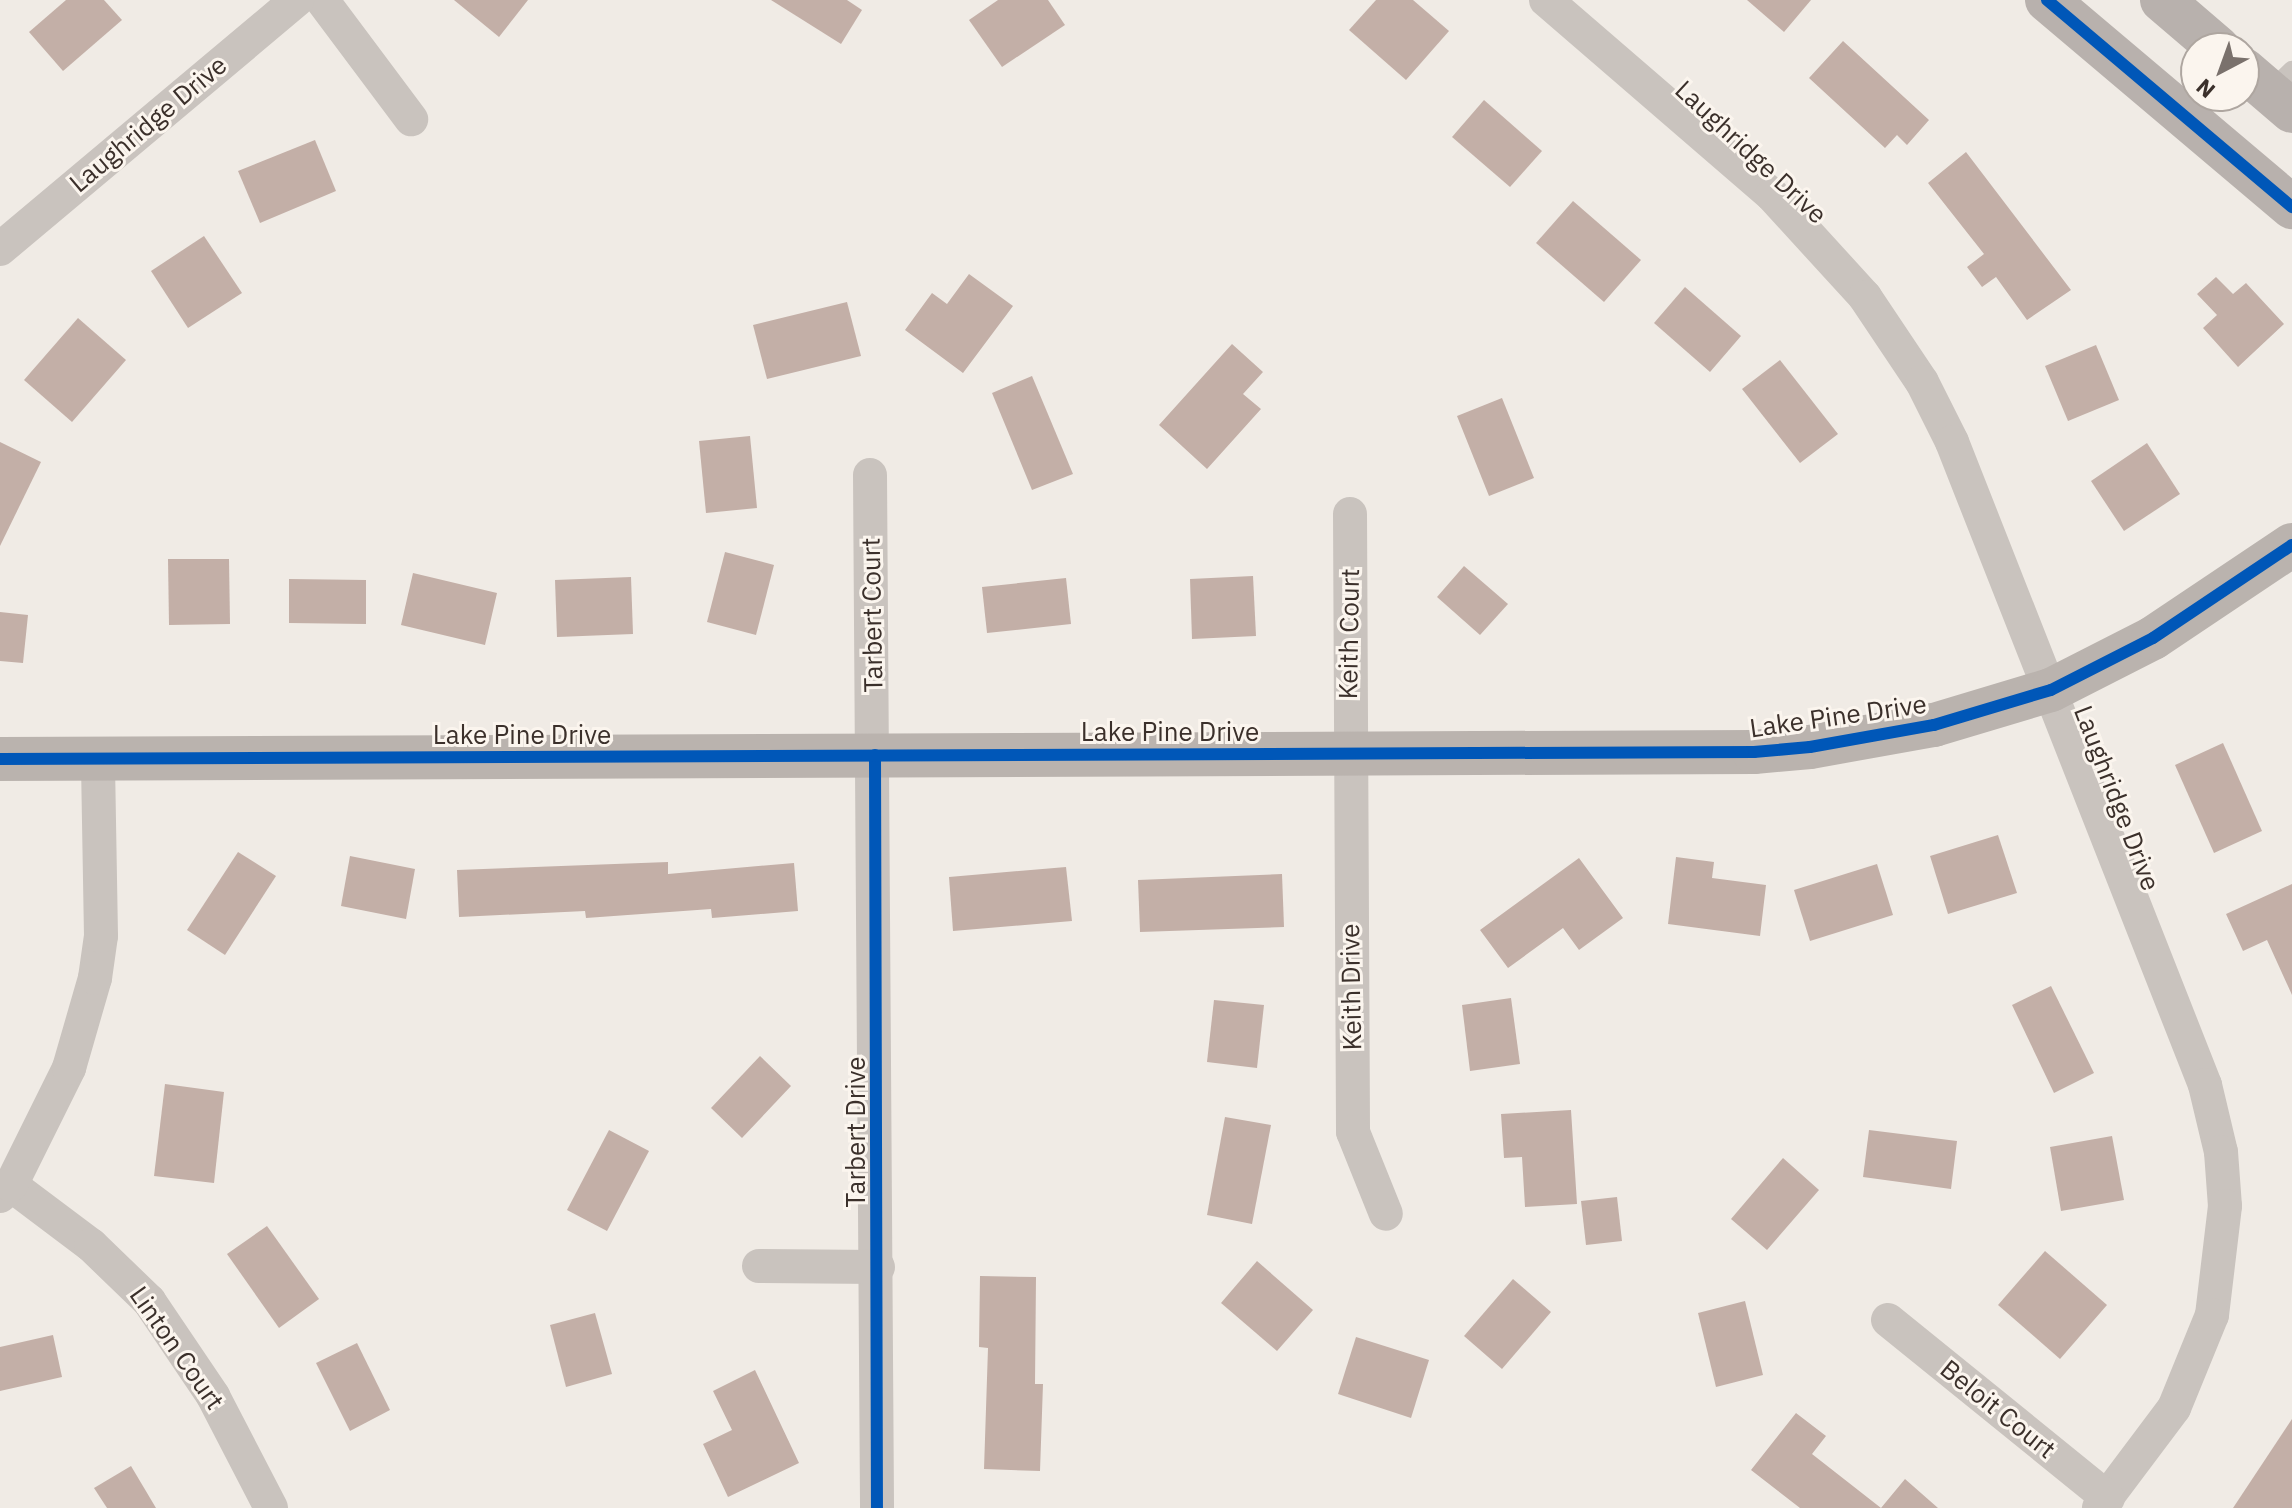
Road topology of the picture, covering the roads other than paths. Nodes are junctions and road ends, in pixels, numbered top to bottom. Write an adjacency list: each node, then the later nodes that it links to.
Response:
1 (297, 0): 9 (street, Laughridge Drive)
2 (322, 0): 7 (street)
3 (1546, 0): 13 (street, Laughridge Drive)
4 (2047, 0): 8 (main road)
5 (2162, 0): 6 (main road)
6 (2199, 32)
7 (411, 119)
8 (2292, 207)
9 (0, 249)
10 (870, 475): 15 (street, Tarbert Court)
11 (1350, 514): 14 (street, Keith Court)
12 (2292, 545): 13 (street, Lake Pine Drive)
13 (2051, 690): 14 (street, Lake Pine Drive); 23 (street, Laughridge Drive)
14 (1348, 753): 15 (street, Lake Pine Drive); 19 (street, Keith Drive)
15 (875, 755): 17 (street, Lake Pine Drive); 21 (street, Tarbert Drive)
16 (0, 759): 17 (street, Lake Pine Drive)
17 (98, 759): 18 (street)
18 (5, 1191): 24 (street, Linton Court)
19 (1386, 1214)
20 (759, 1266): 21 (street)
21 (878, 1267): 25 (street, Tarbert Drive)
22 (1888, 1320): 23 (street, Beloit Court)
23 (2103, 1503)
24 (271, 1508)
25 (877, 1508)

